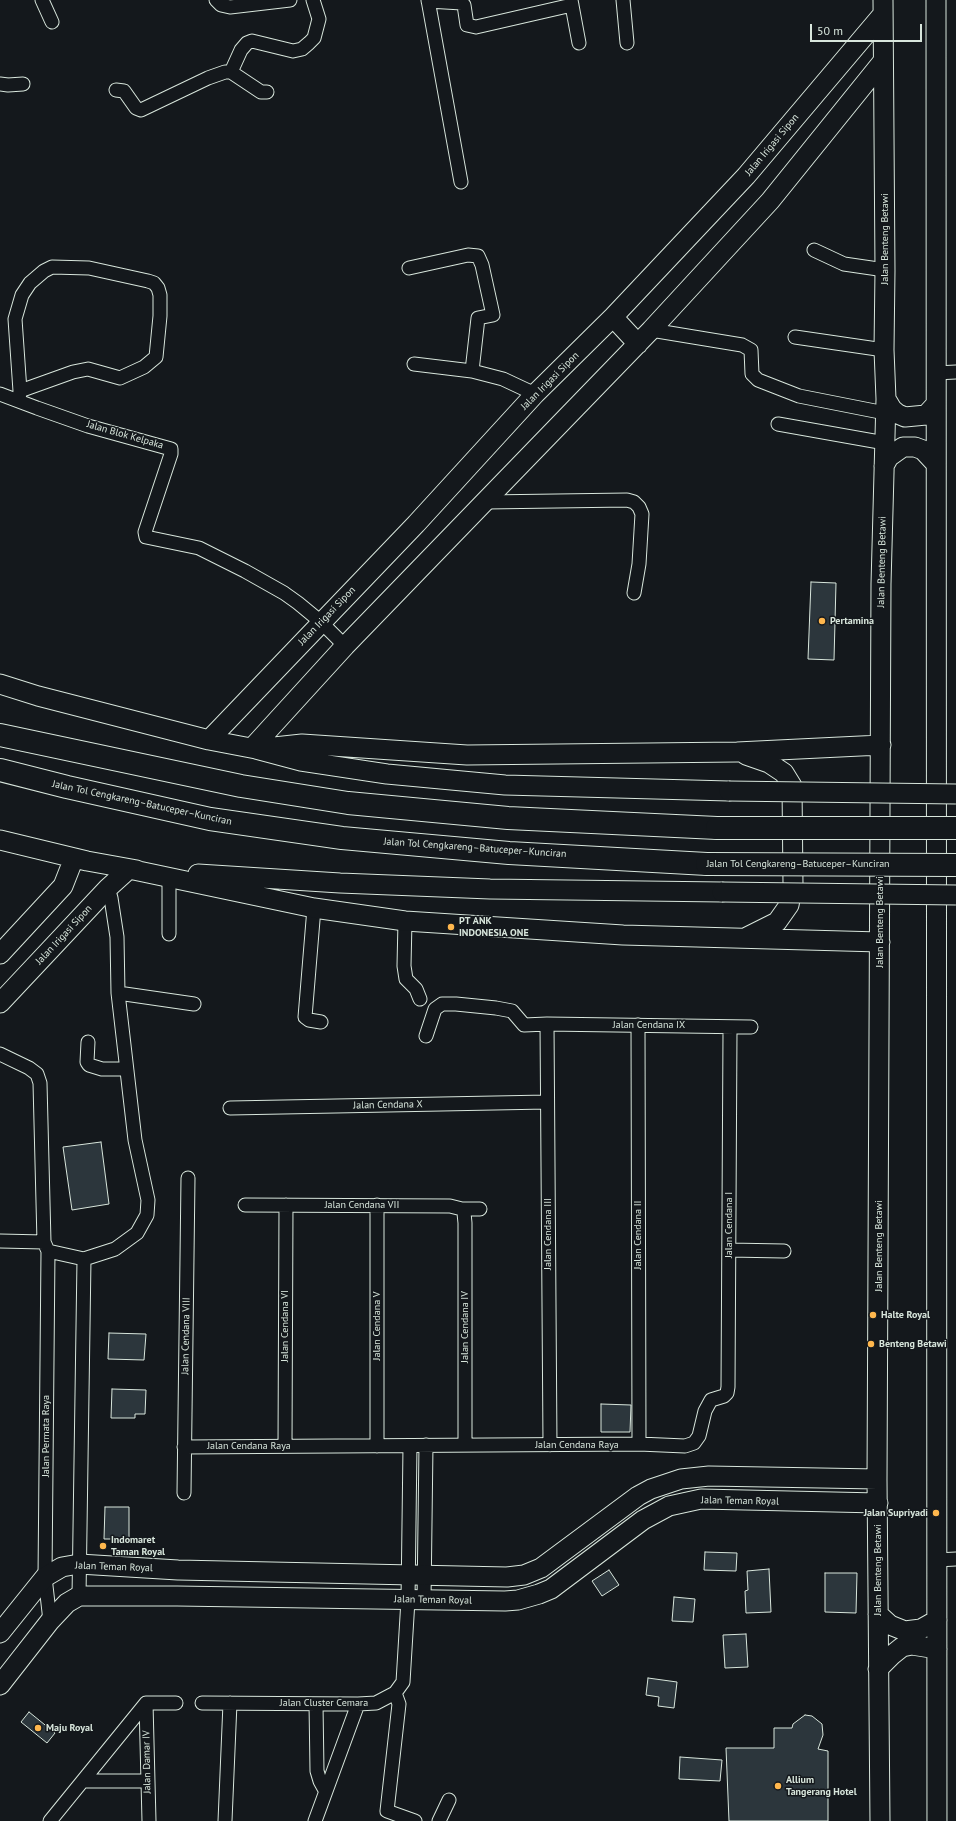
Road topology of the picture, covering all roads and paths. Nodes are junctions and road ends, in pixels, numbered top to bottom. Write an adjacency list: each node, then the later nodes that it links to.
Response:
1 (42, 0): 10 (street)
2 (216, 0): 3 (street)
3 (290, 0)
4 (313, 0): 14 (street)
5 (623, 0): 12 (street)
6 (936, 0): 31 (street)
7 (428, 1): 8 (street); 19 (street)
8 (572, 3): 11 (street)
9 (883, 7): 13 (street, Jalan Benteng Betawi); 23 (street, Jalan Irigasi Sipon)
10 (52, 22)
11 (579, 43)
12 (627, 43)
13 (884, 61): 22 (street, Jalan Benteng Betawi); 24 (street)
14 (230, 72): 17 (street); 18 (street)
15 (0, 84): 16 (street)
16 (23, 84)
17 (116, 90)
18 (267, 92)
19 (460, 182)
20 (814, 250): 22 (street)
21 (410, 268): 29 (street)
22 (885, 270): 27 (street, Jalan Benteng Betawi)
23 (616, 320): 26 (street); 33 (street, Jalan Irigasi Sipon)
24 (651, 330): 26 (street); 36 (street)
25 (795, 337): 27 (street)
26 (636, 341): 41 (street)
27 (884, 350): 36 (street, Jalan Benteng Betawi)
28 (414, 364): 29 (street)
29 (472, 371): 33 (street)
30 (956, 372): 31 (street)
31 (936, 373): 35 (street)
32 (0, 394): 34 (street, Jalan Blok Kelpaka)
33 (535, 394): 43 (street, Jalan Irigasi Sipon)
34 (20, 396): 34 (street); 43 (street, Jalan Blok Kelpaka)
35 (936, 404): 36 (street); 39 (street)
36 (886, 406): 38 (street, Jalan Benteng Betawi)
37 (778, 424): 38 (street)
38 (885, 443): 40 (street, Jalan Benteng Betawi)
39 (936, 464): 40 (street); 108 (street)
40 (884, 466): 48 (street, Jalan Benteng Betawi)
41 (486, 502): 42 (street); 44 (street)
42 (634, 593)
43 (322, 623): 44 (street, Jalan Blok Kelpaka); 47 (street, Jalan Irigasi Sipon)
44 (343, 645): 49 (street)
45 (0, 684): 47 (street)
46 (0, 735): 53 (highway, bridge)
47 (211, 740): 49 (street)
48 (881, 745): 50 (street); 65 (street, Jalan Benteng Betawi)
49 (252, 748): 50 (street); 52 (street, bridge)
50 (737, 752): 64 (street)
51 (0, 770): 56 (highway, Jalan Tol Cengkareng–Batuceper–Kunciran, bridge)
52 (956, 794)
53 (956, 828)
54 (0, 840): 55 (street)
55 (80, 860): 57 (street); 66 (street)
56 (956, 865)
57 (124, 869): 58 (street); 59 (street, Jalan Irigasi Sipon); 60 (street, bridge)
58 (169, 878): 61 (street); 63 (street)
59 (108, 888): 67 (street); 69 (street, Jalan Irigasi Sipon)
60 (956, 895)
61 (314, 908): 62 (street); 71 (street)
62 (405, 921): 64 (street); 68 (street)
63 (169, 934)
64 (744, 938): 65 (street)
65 (880, 942): 103 (street, Jalan Benteng Betawi)
66 (0, 954)
67 (118, 993): 70 (street); 79 (street)
68 (420, 999)
69 (0, 1003)
70 (194, 1004)
71 (321, 1022)
72 (547, 1024): 73 (street, Jalan Cendana IX); 76 (street, Jalan Cendana IX); 80 (street, Jalan Cendana III)
73 (638, 1025): 74 (street, Jalan Cendana IX); 94 (street, Jalan Cendana II)
74 (728, 1027): 75 (street, Jalan Cendana IX); 90 (street, Jalan Cendana I)
75 (751, 1027)
76 (426, 1036)
77 (88, 1042): 79 (street)
78 (0, 1054): 89 (street, Jalan Permata Raya)
79 (126, 1069): 92 (street)
80 (547, 1102): 81 (street, Jalan Cendana X); 97 (street, Jalan Cendana III)
81 (230, 1108)
82 (188, 1178): 101 (street, Jalan Cendana VIII)
83 (245, 1205): 84 (street, Jalan Cendana VII)
84 (286, 1205): 85 (street, Jalan Cendana VII); 98 (street, Jalan Cendana VI)
85 (377, 1205): 86 (street, Jalan Cendana VII); 99 (street, Jalan Cendana V)
86 (462, 1209): 87 (street, Jalan Cendana VII); 96 (street, Jalan Cendana IV)
87 (480, 1209)
88 (0, 1241): 89 (street)
89 (46, 1247): 92 (street); 111 (street, Jalan Permata Raya)
90 (730, 1250): 91 (street); 93 (street, Jalan Cendana I)
91 (784, 1251)
92 (84, 1259): 109 (street)
93 (705, 1411): 94 (street, Jalan Cendana Raya)
94 (639, 1444): 97 (street, Jalan Cendana Raya)
95 (426, 1445): 96 (street, Jalan Cendana Raya); 100 (street, Jalan Cendana Raya); 110 (street)
96 (465, 1445): 97 (street, Jalan Cendana Raya)
97 (550, 1445)
98 (285, 1446): 99 (street, Jalan Cendana Raya); 101 (street, Jalan Cendana Raya)
99 (378, 1446): 100 (street, Jalan Cendana Raya)
100 (410, 1446): 110 (street)
101 (184, 1447): 104 (street, Jalan Cendana VIII)
102 (813, 1478): 103 (street, Jalan Teman Royal); 105 (street); 112 (street, Jalan Teman Royal)
103 (877, 1479): 106 (street, Jalan Benteng Betawi)
104 (184, 1493)
105 (813, 1502): 106 (street, Jalan Teman Royal); 115 (street, Jalan Teman Royal)
106 (878, 1502): 116 (street, Jalan Benteng Betawi)
107 (956, 1559): 108 (street)
108 (937, 1560): 117 (street)
109 (79, 1564): 110 (street, Jalan Teman Royal); 111 (street, Jalan Teman Royal); 113 (street)
110 (417, 1575): 112 (street, Jalan Teman Royal); 114 (street)
111 (45, 1577): 118 (street, Jalan Permata Raya); 119 (street, Jalan Teman Royal)
112 (507, 1577): 115 (street)
113 (79, 1596): 114 (street, Jalan Teman Royal); 118 (street)
114 (416, 1600): 115 (street, Jalan Teman Royal); 123 (street)
115 (505, 1601)
116 (878, 1614): 117 (street); 121 (street, Jalan Benteng Betawi)
117 (937, 1620): 120 (street)
118 (50, 1621): 122 (street)
119 (0, 1633)
120 (937, 1649): 121 (street); 141 (street)
121 (878, 1669): 140 (street, Jalan Benteng Betawi)
122 (0, 1685)
123 (395, 1693): 129 (street, Jalan Cluster Cemara); 138 (street)
124 (176, 1702): 125 (street)
125 (146, 1703): 130 (street); 131 (street, Jalan Damar IV)
126 (202, 1703): 127 (street, Jalan Cluster Cemara)
127 (230, 1703): 128 (street, Jalan Cluster Cemara); 136 (street)
128 (316, 1704): 129 (street, Jalan Cluster Cemara); 132 (street)
129 (358, 1704): 132 (street)
130 (83, 1781): 131 (street); 134 (street)
131 (148, 1781): 135 (street, Jalan Damar IV)
132 (326, 1790): 137 (street)
133 (449, 1800): 139 (street)
134 (50, 1821)
135 (149, 1821)
136 (225, 1821)
137 (315, 1821)
138 (415, 1821)
139 (439, 1821)
140 (880, 1821)
141 (937, 1821)

